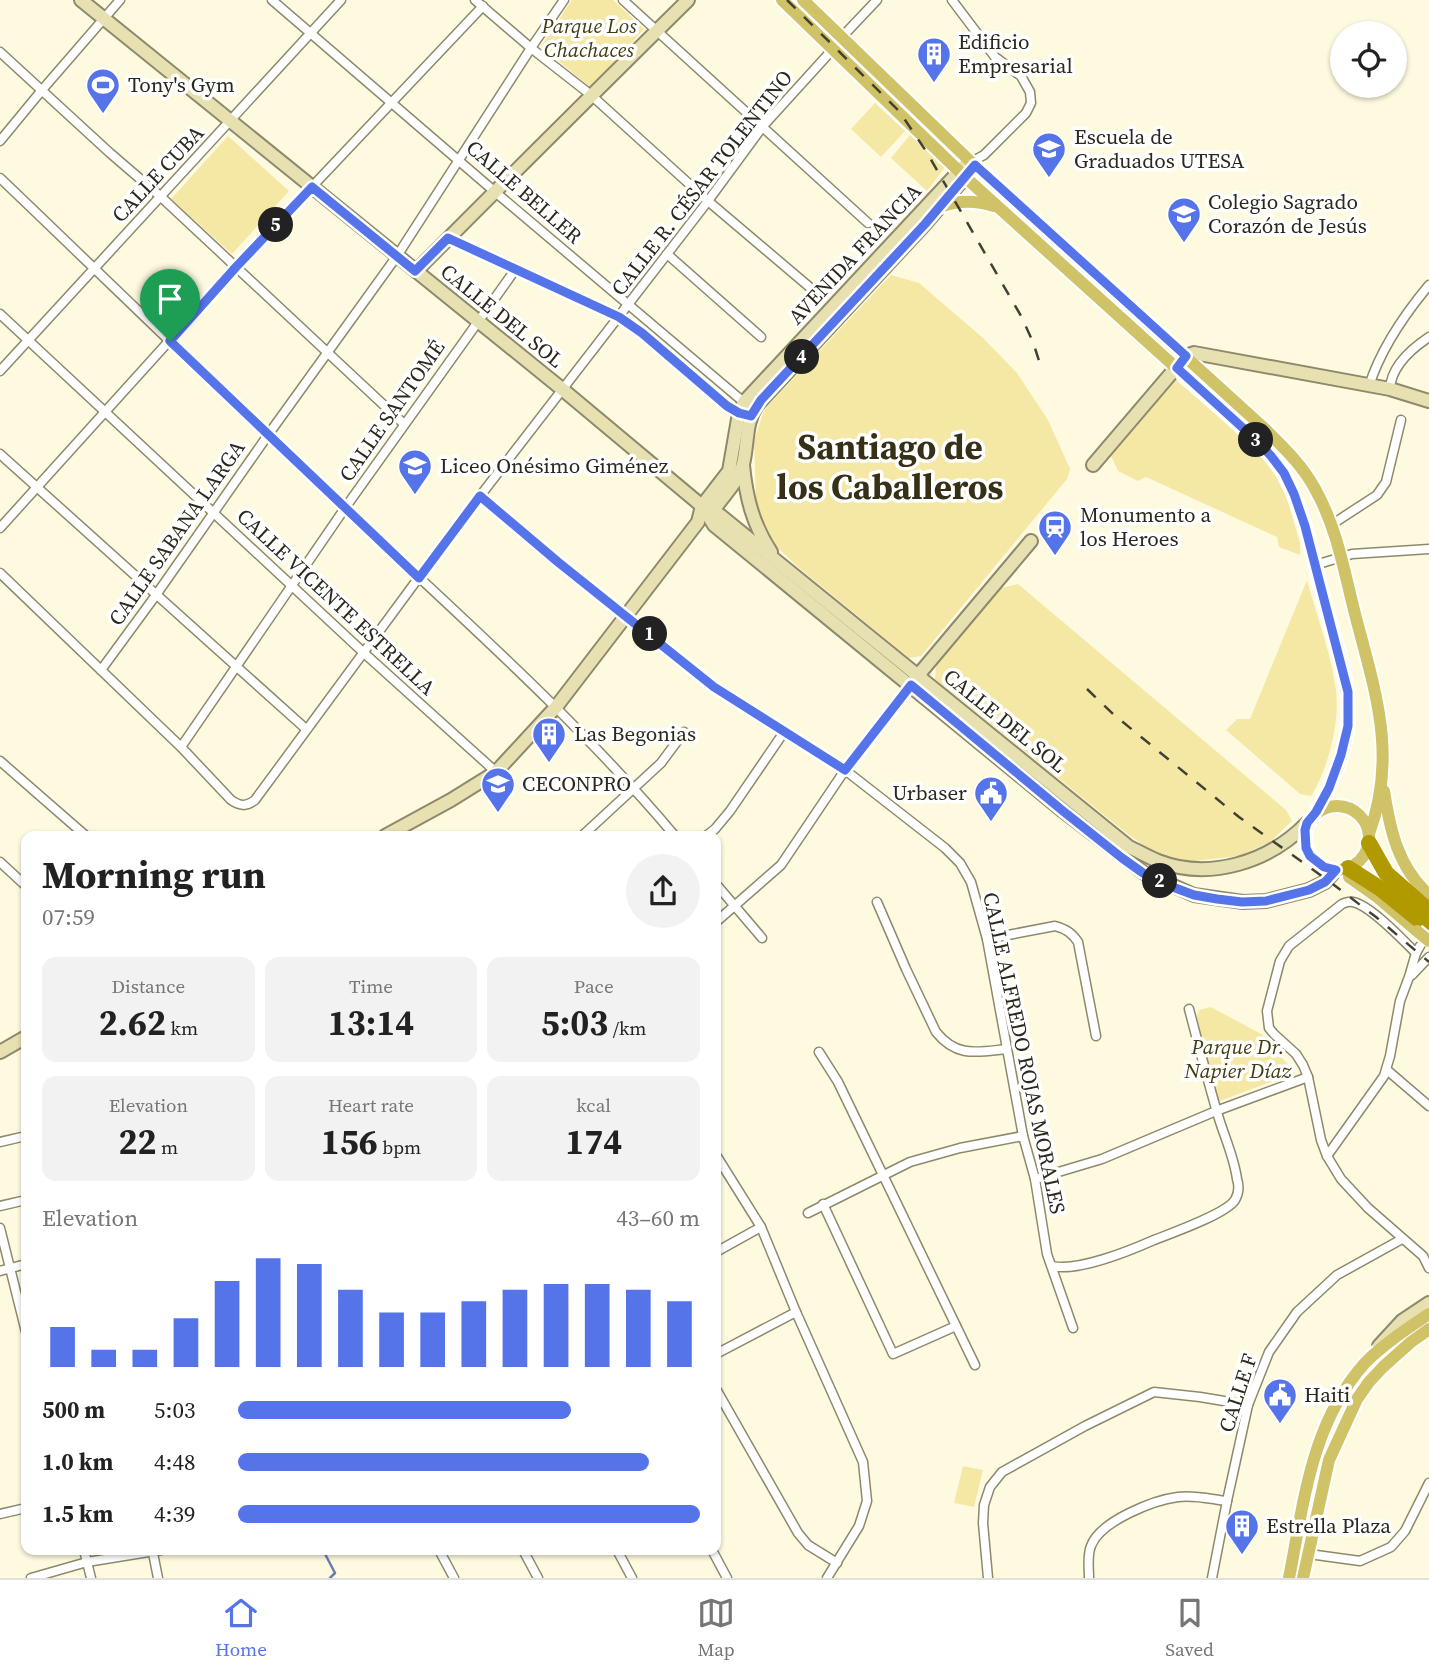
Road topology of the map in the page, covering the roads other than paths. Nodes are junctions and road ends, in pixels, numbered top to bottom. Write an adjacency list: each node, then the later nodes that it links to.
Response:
1 (81, 0): 14 (main road, CALLE DEL SOL)
2 (120, 0): 14 (street)
3 (272, 0): 16 (street, CALLE BELLER)
4 (341, 0): 16 (street, CALLE CUBA)
5 (475, 0): 13 (street)
6 (564, 0): 18 (street, CALLE SABANA LARGA)
7 (623, 0): 15 (street)
8 (688, 0): 15 (main road)
9 (782, 0): 19 (main road)
10 (803, 0): 17 (main road)
11 (877, 0): 17 (street)
12 (952, 0): 28 (street)
13 (483, 6): 18 (street); 23 (street)
14 (104, 19): 21 (street); 24 (main road, CALLE DEL SOL)
15 (657, 31): 22 (main road); 25 (street)
16 (311, 33): 23 (street, CALLE BELLER); 24 (street, CALLE CUBA)
17 (841, 38): 28 (main road)
18 (531, 48): 22 (street); 27 (street, CALLE SABANA LARGA)
19 (833, 49): 25 (street, CALLE R. CÉSAR TOLENTINO); 29 (main road)
20 (0, 52): 21 (street)
21 (41, 90): 26 (street); 33 (street)
22 (591, 94): 32 (main road); 34 (street)
23 (393, 103): 27 (street, CALLE BELLER); 31 (street)
24 (231, 122): 31 (main road, CALLE DEL SOL); 33 (street, CALLE CUBA)
25 (763, 127): 34 (street, CALLE R. CÉSAR TOLENTINO); 37 (street)
26 (0, 141)
27 (460, 160): 32 (street, CALLE BELLER); 40 (street, CALLE SABANA LARGA)
28 (973, 163): 29 (main road, AVENIDA FRANCIA); 56 (main road)
29 (962, 174): 35 (main road, AVENIDA FRANCIA); 36 (main road); 64 (main road, AVENIDA FRANCIA)
30 (0, 178): 42 (street)
31 (312, 187): 40 (main road, CALLE DEL SOL); 41 (street)
32 (494, 191): 38 (main road); 47 (street, CALLE BELLER)
33 (160, 196): 41 (street); 42 (street, CALLE CUBA)
34 (708, 201): 39 (street, CALLE R. CÉSAR TOLENTINO); 46 (street)
35 (940, 207): 36 (main road); 64 (main road, AVENIDA FRANCIA)
36 (998, 207): 57 (main road)
37 (868, 223)
38 (448, 238): 43 (street); 44 (main road)
39 (667, 254): 47 (street, CALLE R. CÉSAR TOLENTINO); 51 (street)
40 (397, 256): 44 (main road, CALLE DEL SOL); 55 (street, CALLE SABANA LARGA)
41 (236, 267): 54 (street); 55 (street)
42 (94, 269): 53 (street, CALLE CUBA); 54 (street)
43 (515, 270): 49 (street); 50 (street, CALLE SANTOMÉ)
44 (415, 271): 50 (main road, CALLE DEL SOL)
45 (1429, 285): 59 (street)
46 (813, 290)
47 (629, 304): 49 (street, CALLE R. CÉSAR TOLENTINO); 64 (street, CALLE BELLER)
48 (0, 314): 53 (street, CALLE VICENTE ESTRELLA)
49 (619, 317): 60 (street, CALLE R. CÉSAR TOLENTINO); 64 (street)
50 (477, 321): 60 (main road, CALLE DEL SOL); 66 (street, CALLE SANTOMÉ)
51 (761, 337)
52 (1429, 337): 61 (street)
53 (28, 340): 58 (street, CALLE CUBA); 63 (street, CALLE VICENTE ESTRELLA)
54 (170, 341): 63 (street); 67 (street)
55 (326, 353): 66 (street); 67 (street, CALLE SABANA LARGA)
56 (1186, 356): 57 (main road); 59 (main road); 76 (main road)
57 (1177, 368): 70 (main road); 82 (main road)
58 (0, 371)
59 (1369, 386): 61 (main road)
60 (562, 389): 72 (street, CALLE R. CÉSAR TOLENTINO); 75 (main road, CALLE DEL SOL)
61 (1390, 389): 62 (main road)
62 (1429, 401)
63 (105, 411): 71 (street); 74 (street, CALLE VICENTE ESTRELLA)
64 (747, 411): 69 (main road); 75 (main road)
65 (1401, 419): 76 (street)
66 (404, 424): 73 (street, CALLE SANTOMÉ)
67 (268, 435): 73 (street); 74 (street, CALLE SABANA LARGA)
68 (0, 454): 71 (street)
69 (743, 465): 75 (main road); 81 (main road)
70 (1093, 465)
71 (36, 487): 77 (street); 86 (street)
72 (480, 496): 84 (street, CALLE R. CÉSAR TOLENTINO); 87 (street, CALLE ALFREDO ROJAS MORALES)
73 (345, 508): 84 (street); 85 (street, CALLE SANTOMÉ)
74 (214, 513): 85 (street, CALLE VICENTE ESTRELLA); 86 (street, CALLE SABANA LARGA)
75 (705, 514): 81 (main road, CALLE DEL SOL); 87 (main road); 91 (main road, CALLE DEL SOL)
76 (1331, 525): 80 (main road)
77 (0, 528)
78 (1031, 541): 91 (main road)
79 (1429, 549): 80 (street)
80 (1342, 557): 82 (street); 100 (main road)
81 (776, 562): 91 (main road, CALLE DEL SOL)
82 (1315, 565): 103 (main road)
83 (0, 573): 90 (street)
84 (419, 578): 88 (street, CALLE R. CÉSAR TOLENTINO); 92 (street)
85 (292, 586): 88 (street, CALLE VICENTE ESTRELLA); 89 (street, CALLE SANTOMÉ)
86 (156, 595): 89 (street); 90 (street, CALLE SABANA LARGA)
87 (627, 616): 92 (main road); 95 (street, CALLE ALFREDO ROJAS MORALES)
88 (364, 653): 93 (street, CALLE R. CÉSAR TOLENTINO); 99 (street, CALLE VICENTE ESTRELLA)
89 (236, 666): 93 (street); 96 (street, CALLE SANTOMÉ)
90 (101, 670): 96 (street)
91 (915, 680): 98 (street); 102 (main road, CALLE DEL SOL)
92 (556, 707): 99 (main road); 101 (street)
93 (306, 729): 96 (street, CALLE R. CÉSAR TOLENTINO)
94 (684, 732): 101 (street)
95 (784, 732): 98 (street, CALLE ALFREDO ROJAS MORALES); 109 (street)
96 (181, 747)
97 (0, 761): 105 (street)
98 (845, 770): 118 (street); 123 (street, CALLE ALFREDO ROJAS MORALES)
99 (496, 772): 106 (main road)
100 (1383, 780): 110 (main road); 114 (main road)
101 (634, 788): 107 (street); 108 (street)
102 (1067, 806): 104 (main road, CALLE DEL SOL); 112 (main road, CALLE DEL SOL)
103 (1316, 812): 104 (main road); 110 (main road)
104 (1307, 823): 112 (main road)
105 (80, 831)
106 (394, 831)
107 (587, 831)
108 (671, 831)
109 (712, 831)
110 (1369, 838): 112 (main road); 114 (highway)
111 (0, 862): 113 (street)
112 (1341, 869): 114 (highway); 121 (main road)
113 (21, 881)
114 (1398, 884): 116 (main road); 119 (highway); 121 (highway)
115 (721, 890): 118 (street)
116 (1429, 895)
117 (877, 902): 130 (street)
118 (735, 905): 120 (street); 122 (street)
119 (1429, 911)
120 (721, 918)
121 (1423, 930): 124 (main road, bridge)
122 (762, 938)
123 (987, 939): 128 (street); 130 (street, CALLE ALFREDO ROJAS MORALES)
124 (1422, 947): 126 (street); 134 (street)
125 (1428, 961): 126 (street)
126 (1409, 977): 133 (street)
127 (1189, 1009): 136 (street)
128 (1096, 1036)
129 (21, 1040): 131 (main road)
130 (1007, 1049): 137 (street, CALLE ALFREDO ROJAS MORALES)
131 (0, 1052)
132 (819, 1052): 142 (street)
133 (1387, 1069): 135 (street); 140 (street)
134 (1308, 1077): 136 (street); 140 (street)
135 (1429, 1106)
136 (1216, 1111): 143 (street); 153 (street)
137 (1023, 1136): 142 (street); 143 (street, CALLE ALFREDO ROJAS MORALES)
138 (21, 1137): 139 (street)
139 (0, 1142)
140 (1327, 1156): 150 (street)
141 (721, 1163): 149 (street)
142 (883, 1176): 145 (street); 161 (street)
143 (1035, 1178): 153 (street, CALLE ALFREDO ROJAS MORALES)
144 (21, 1201): 146 (street)
145 (823, 1204): 147 (street); 161 (street)
146 (0, 1206)
147 (808, 1213)
148 (0, 1227): 154 (street)
149 (761, 1227): 151 (street); 159 (street)
150 (1402, 1239): 155 (street); 170 (street, CALLE F)
151 (721, 1249)
152 (21, 1265): 154 (street)
153 (1052, 1266): 162 (street, CALLE ALFREDO ROJAS MORALES)
154 (10, 1268): 156 (street); 158 (street)
155 (1429, 1268)
156 (0, 1271)
157 (1429, 1303): 166 (main road)
158 (21, 1312)
159 (796, 1312): 165 (street); 185 (street)
160 (1429, 1314): 166 (main road)
161 (956, 1326): 167 (street)
162 (1073, 1328)
163 (1429, 1329): 168 (main road)
164 (1429, 1336): 168 (main road)
165 (721, 1351)
166 (1367, 1361): 197 (main road)
167 (975, 1365)
168 (1383, 1367): 176 (main road)
169 (721, 1398): 185 (street)
170 (1248, 1405): 172 (street, CALLE F); 195 (street)
171 (1429, 1483): 176 (street)
172 (1227, 1501): 186 (street, CALLE F); 196 (street)
173 (0, 1508): 175 (street)
174 (21, 1509): 175 (street)
175 (0, 1514)
176 (1309, 1554): 198 (main road)
177 (85, 1555): 184 (street)
178 (136, 1555): 184 (street)
179 (157, 1555): 189 (street)
180 (442, 1555): 190 (street)
181 (526, 1555): 191 (street)
182 (620, 1555): 192 (street)
183 (715, 1555): 193 (street)
184 (87, 1562): 187 (street); 188 (street)
185 (837, 1563): 194 (street)
186 (1215, 1577)
187 (31, 1578)
188 (91, 1578)
189 (158, 1578)
190 (454, 1578)
191 (538, 1578)
192 (632, 1578)
193 (727, 1578)
194 (827, 1578)
195 (988, 1578)
196 (1089, 1578)
197 (1289, 1578)
198 (1304, 1578)

